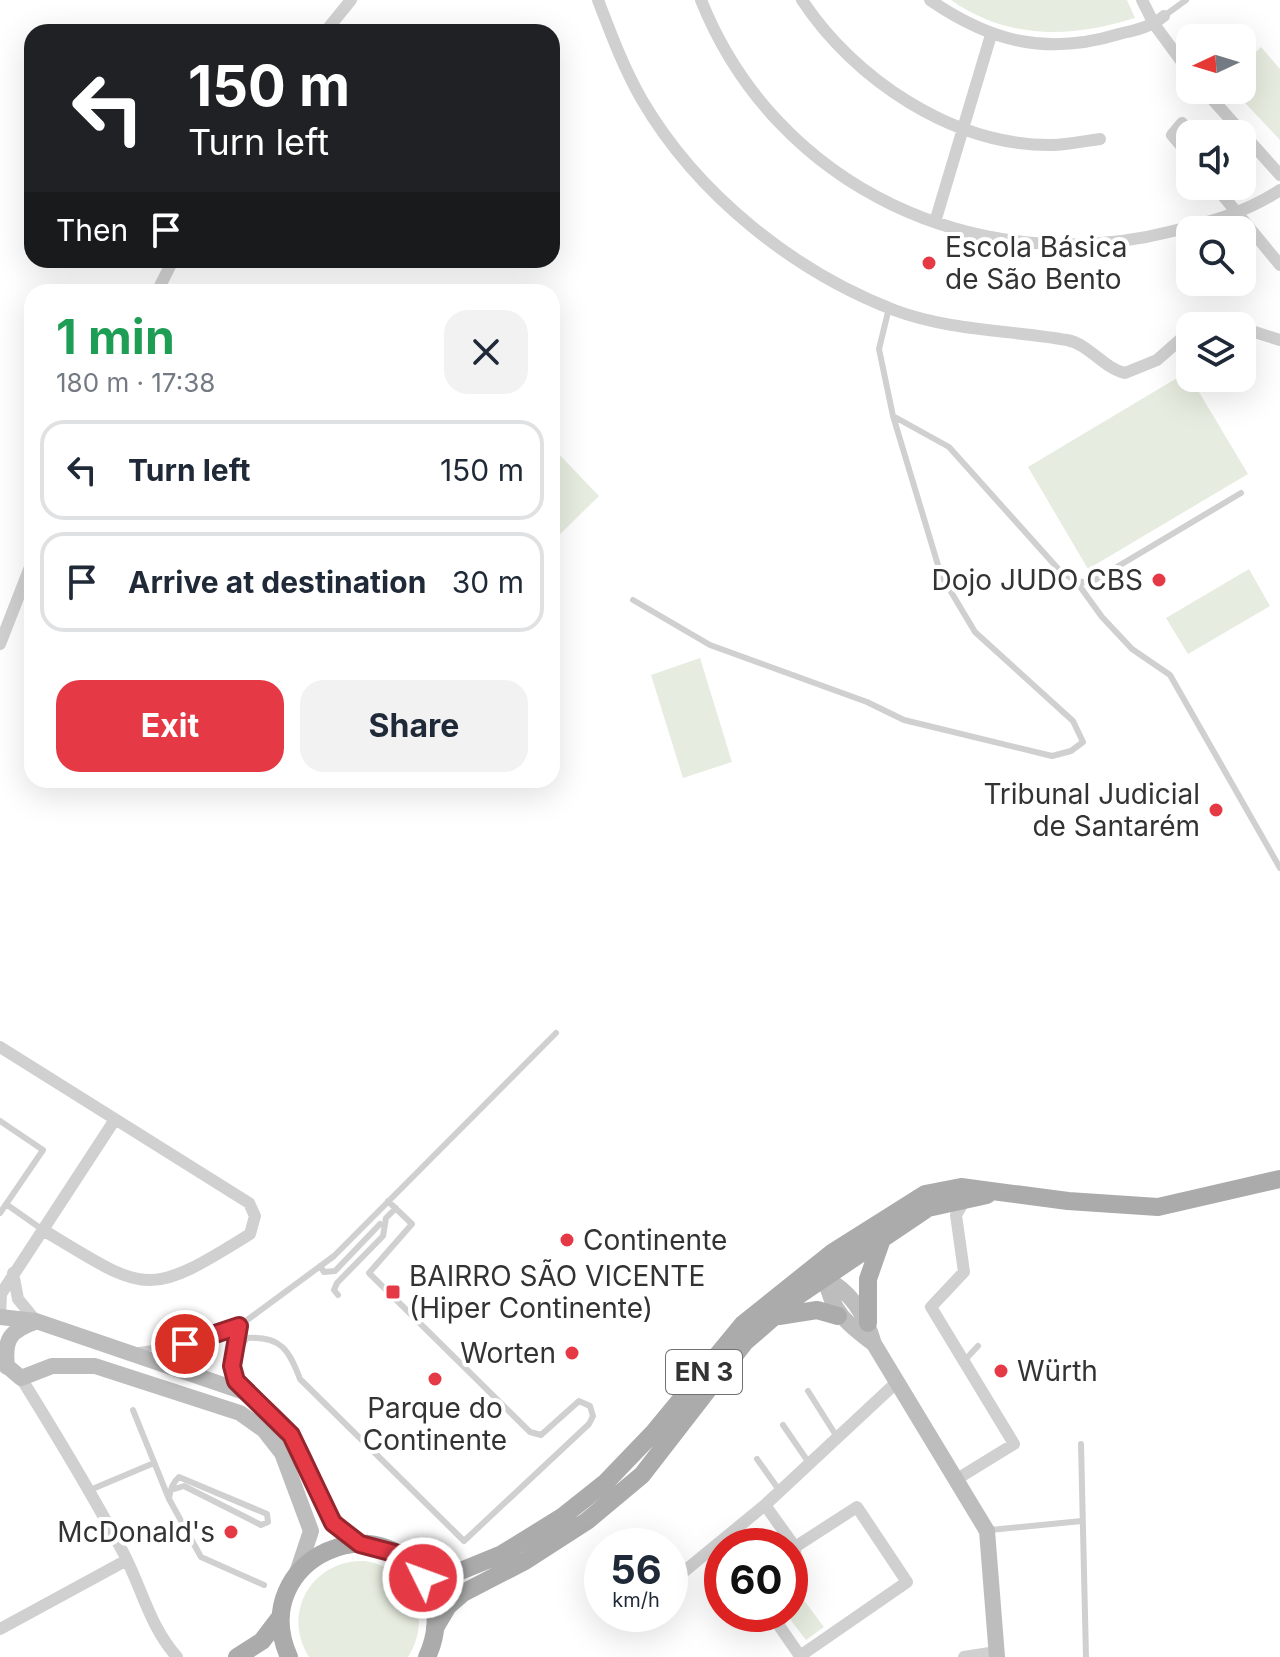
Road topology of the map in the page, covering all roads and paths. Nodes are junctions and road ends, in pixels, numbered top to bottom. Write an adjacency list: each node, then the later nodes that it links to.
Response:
1 (351, 0): 9 (street)
2 (598, 0): 21 (street)
3 (701, 0): 19 (street)
4 (802, 0): 13 (street)
5 (930, 0): 10 (street)
6 (1142, 0): 8 (street)
7 (1186, 0): 8 (lane)
8 (1159, 20): 10 (street); 11 (street)
9 (332, 24)
10 (991, 35): 13 (street)
11 (1176, 49)
12 (1217, 104): 15 (street)
13 (963, 127): 14 (street); 19 (street)
14 (1100, 139)
15 (1280, 175)
16 (1280, 190): 18 (street)
17 (1226, 200): 18 (street)
18 (1236, 213): 19 (street); 20 (street)
19 (935, 222)
20 (1280, 265)
21 (889, 308): 24 (street); 25 (lane)
22 (1256, 332): 23 (street)
23 (1280, 340)
24 (1176, 343)
25 (893, 416): 27 (lane); 29 (lane)
26 (1241, 493): 27 (lane)
27 (1076, 581): 31 (lane)
28 (24, 582): 30 (street)
29 (633, 600)
30 (0, 644)
31 (1280, 868)
32 (556, 1033): 39 (lane)
33 (0, 1047): 35 (street)
34 (0, 1121): 40 (lane)
35 (114, 1121): 44 (street); 44 (street)
36 (1280, 1179): 37 (main road, EN 3)
37 (1005, 1191): 38 (main road, EN 3); 47 (main road, EN 3)
38 (965, 1200): 45 (main road, EN 3); 62 (street)
39 (388, 1201): 41 (lane); 46 (lane)
40 (6, 1204): 42 (lane); 44 (lane)
41 (396, 1208): 50 (lane); 61 (lane)
42 (0, 1213)
43 (380, 1224): 46 (lane)
44 (43, 1230): 48 (street)
45 (882, 1239): 47 (main road, EN 3); 55 (main road)
46 (320, 1266): 56 (lane)
47 (821, 1272): 52 (street); 53 (main road, EN 3); 55 (street); 86 (main road, EN 3)
48 (13, 1273): 49 (street); 54 (street)
49 (0, 1294): 51 (street)
50 (338, 1295)
51 (0, 1316): 54 (street)
52 (838, 1316): 53 (main road); 57 (street)
53 (773, 1318): 91 (main road, EN 3)
54 (36, 1321): 59 (street); 60 (street)
55 (868, 1323): 57 (street)
56 (239, 1326): 60 (lane); 61 (lane)
57 (874, 1344): 64 (street)
58 (978, 1346): 62 (lane)
59 (3, 1351): 63 (street)
60 (119, 1352): 66 (street)
61 (236, 1352): 66 (lane)
62 (963, 1362): 74 (street)
63 (21, 1378): 75 (street); 88 (street)
64 (897, 1382): 69 (street); 74 (street)
65 (808, 1391): 69 (lane)
66 (247, 1393): 84 (street)
67 (133, 1410): 72 (lane)
68 (783, 1425): 73 (lane)
69 (837, 1437): 73 (street)
70 (1081, 1444): 80 (lane)
71 (757, 1459): 77 (lane)
72 (154, 1463): 75 (lane); 78 (lane)
73 (809, 1463): 77 (street)
74 (957, 1479): 82 (street)
75 (90, 1490): 85 (street)
76 (171, 1490): 76 (lane); 78 (lane)
77 (779, 1490): 79 (street)
78 (169, 1499): 89 (lane)
79 (765, 1505): 81 (street); 87 (street)
80 (1082, 1521): 82 (lane); 100 (lane)
81 (781, 1528)
82 (987, 1531): 94 (street)
83 (808, 1539): 93 (street)
84 (360, 1544): 86 (main road, EN 3); 88 (main road)
85 (127, 1560): 92 (street); 95 (street)
86 (413, 1566): 91 (main road, EN 3)
87 (688, 1568)
88 (297, 1574): 90 (main road)
89 (264, 1585)
90 (281, 1616): 96 (main road); 97 (main road)
91 (435, 1628): 98 (main road, EN 3)
92 (0, 1629)
93 (783, 1632)
94 (996, 1655): 99 (street)
95 (177, 1657)
96 (237, 1657)
97 (289, 1657)
98 (427, 1657)
99 (964, 1657)
100 (1086, 1657)

